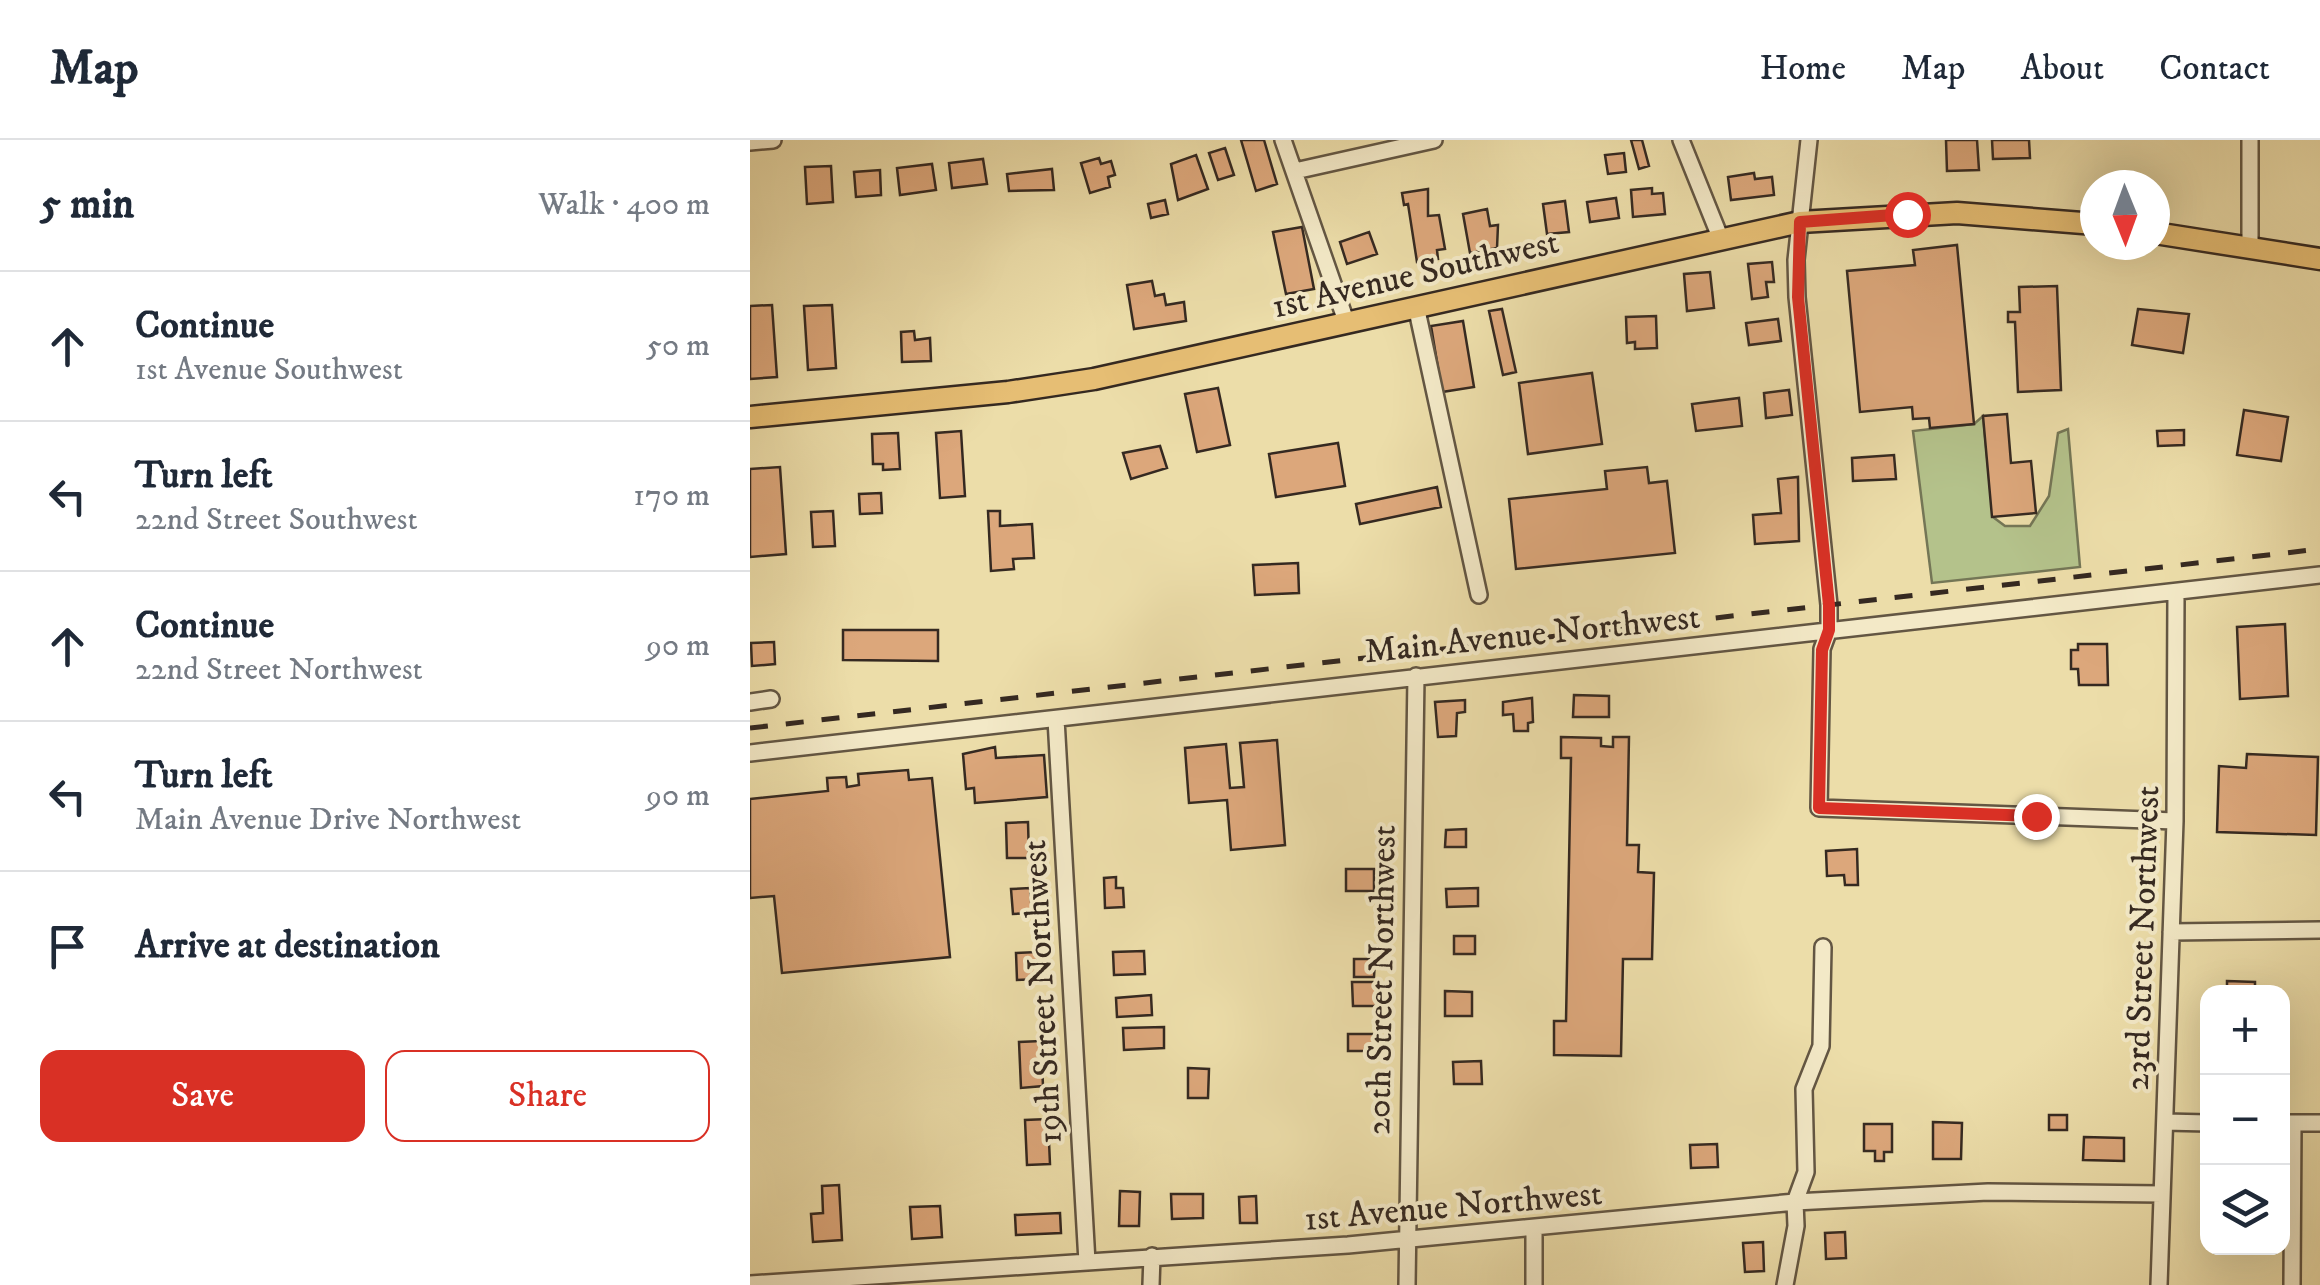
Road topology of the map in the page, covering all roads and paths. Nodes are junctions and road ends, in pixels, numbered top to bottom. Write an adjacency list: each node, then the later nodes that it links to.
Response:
1 (773, 140): 7 (street)
2 (1283, 140): 8 (street)
3 (1434, 140): 8 (street)
4 (1681, 140): 12 (street)
5 (1808, 140): 9 (street)
6 (2250, 140): 13 (street)
7 (750, 142)
8 (1295, 171): 16 (street)
9 (1800, 222): 10 (main road, 1st Avenue Southwest); 12 (main road, 1st Avenue Southwest); 21 (street)
10 (2080, 223)
11 (2170, 235): 13 (main road)
12 (1720, 237): 15 (main road, 1st Avenue Southwest)
13 (2250, 248): 14 (main road)
14 (2320, 260)
15 (1416, 306): 16 (main road, 1st Avenue Southwest); 20 (street)
16 (1346, 321): 17 (main road, 1st Avenue Southwest)
17 (750, 417)
18 (2320, 575): 19 (street, Main Avenue Northwest)
19 (2176, 592): 21 (street, Main Avenue Northwest); 27 (street, 23rd Street Northwest)
20 (1479, 595)
21 (1829, 630): 22 (street, Main Avenue Northwest); 27 (street)
22 (1416, 676): 25 (street, Main Avenue Northwest); 39 (street, 20th Street Northwest)
23 (770, 699): 24 (street)
24 (750, 702)
25 (1056, 719): 26 (street, Main Avenue Northwest); 41 (street, 19th Street Northwest)
26 (750, 752)
27 (2175, 821): 29 (street, 23rd Street Northwest)
28 (2320, 930): 29 (street)
29 (2172, 932): 31 (street, 23rd Street Northwest)
30 (1823, 947): 37 (street)
31 (2164, 1122): 32 (street); 36 (street, 23rd Street Northwest)
32 (2200, 1123)
33 (2290, 1123): 34 (street)
34 (2320, 1123)
35 (2289, 1165): 49 (street)
36 (2162, 1194): 37 (street, 1st Avenue Northwest); 48 (street, 23rd Street Northwest)
37 (1795, 1202): 38 (street, 1st Avenue Northwest); 47 (street)
38 (1534, 1229): 39 (street, 1st Avenue Northwest); 46 (street)
39 (1406, 1240): 40 (street, 1st Avenue Northwest); 45 (street, 20th Street Northwest)
40 (1152, 1256): 41 (street, 1st Avenue Northwest); 44 (street)
41 (1087, 1262): 42 (street, 1st Avenue Northwest)
42 (786, 1283): 43 (street, 1st Avenue Northwest)
43 (750, 1284)
44 (1150, 1285)
45 (1407, 1285)
46 (1534, 1285)
47 (1785, 1285)
48 (2159, 1285)
49 (2292, 1285)

